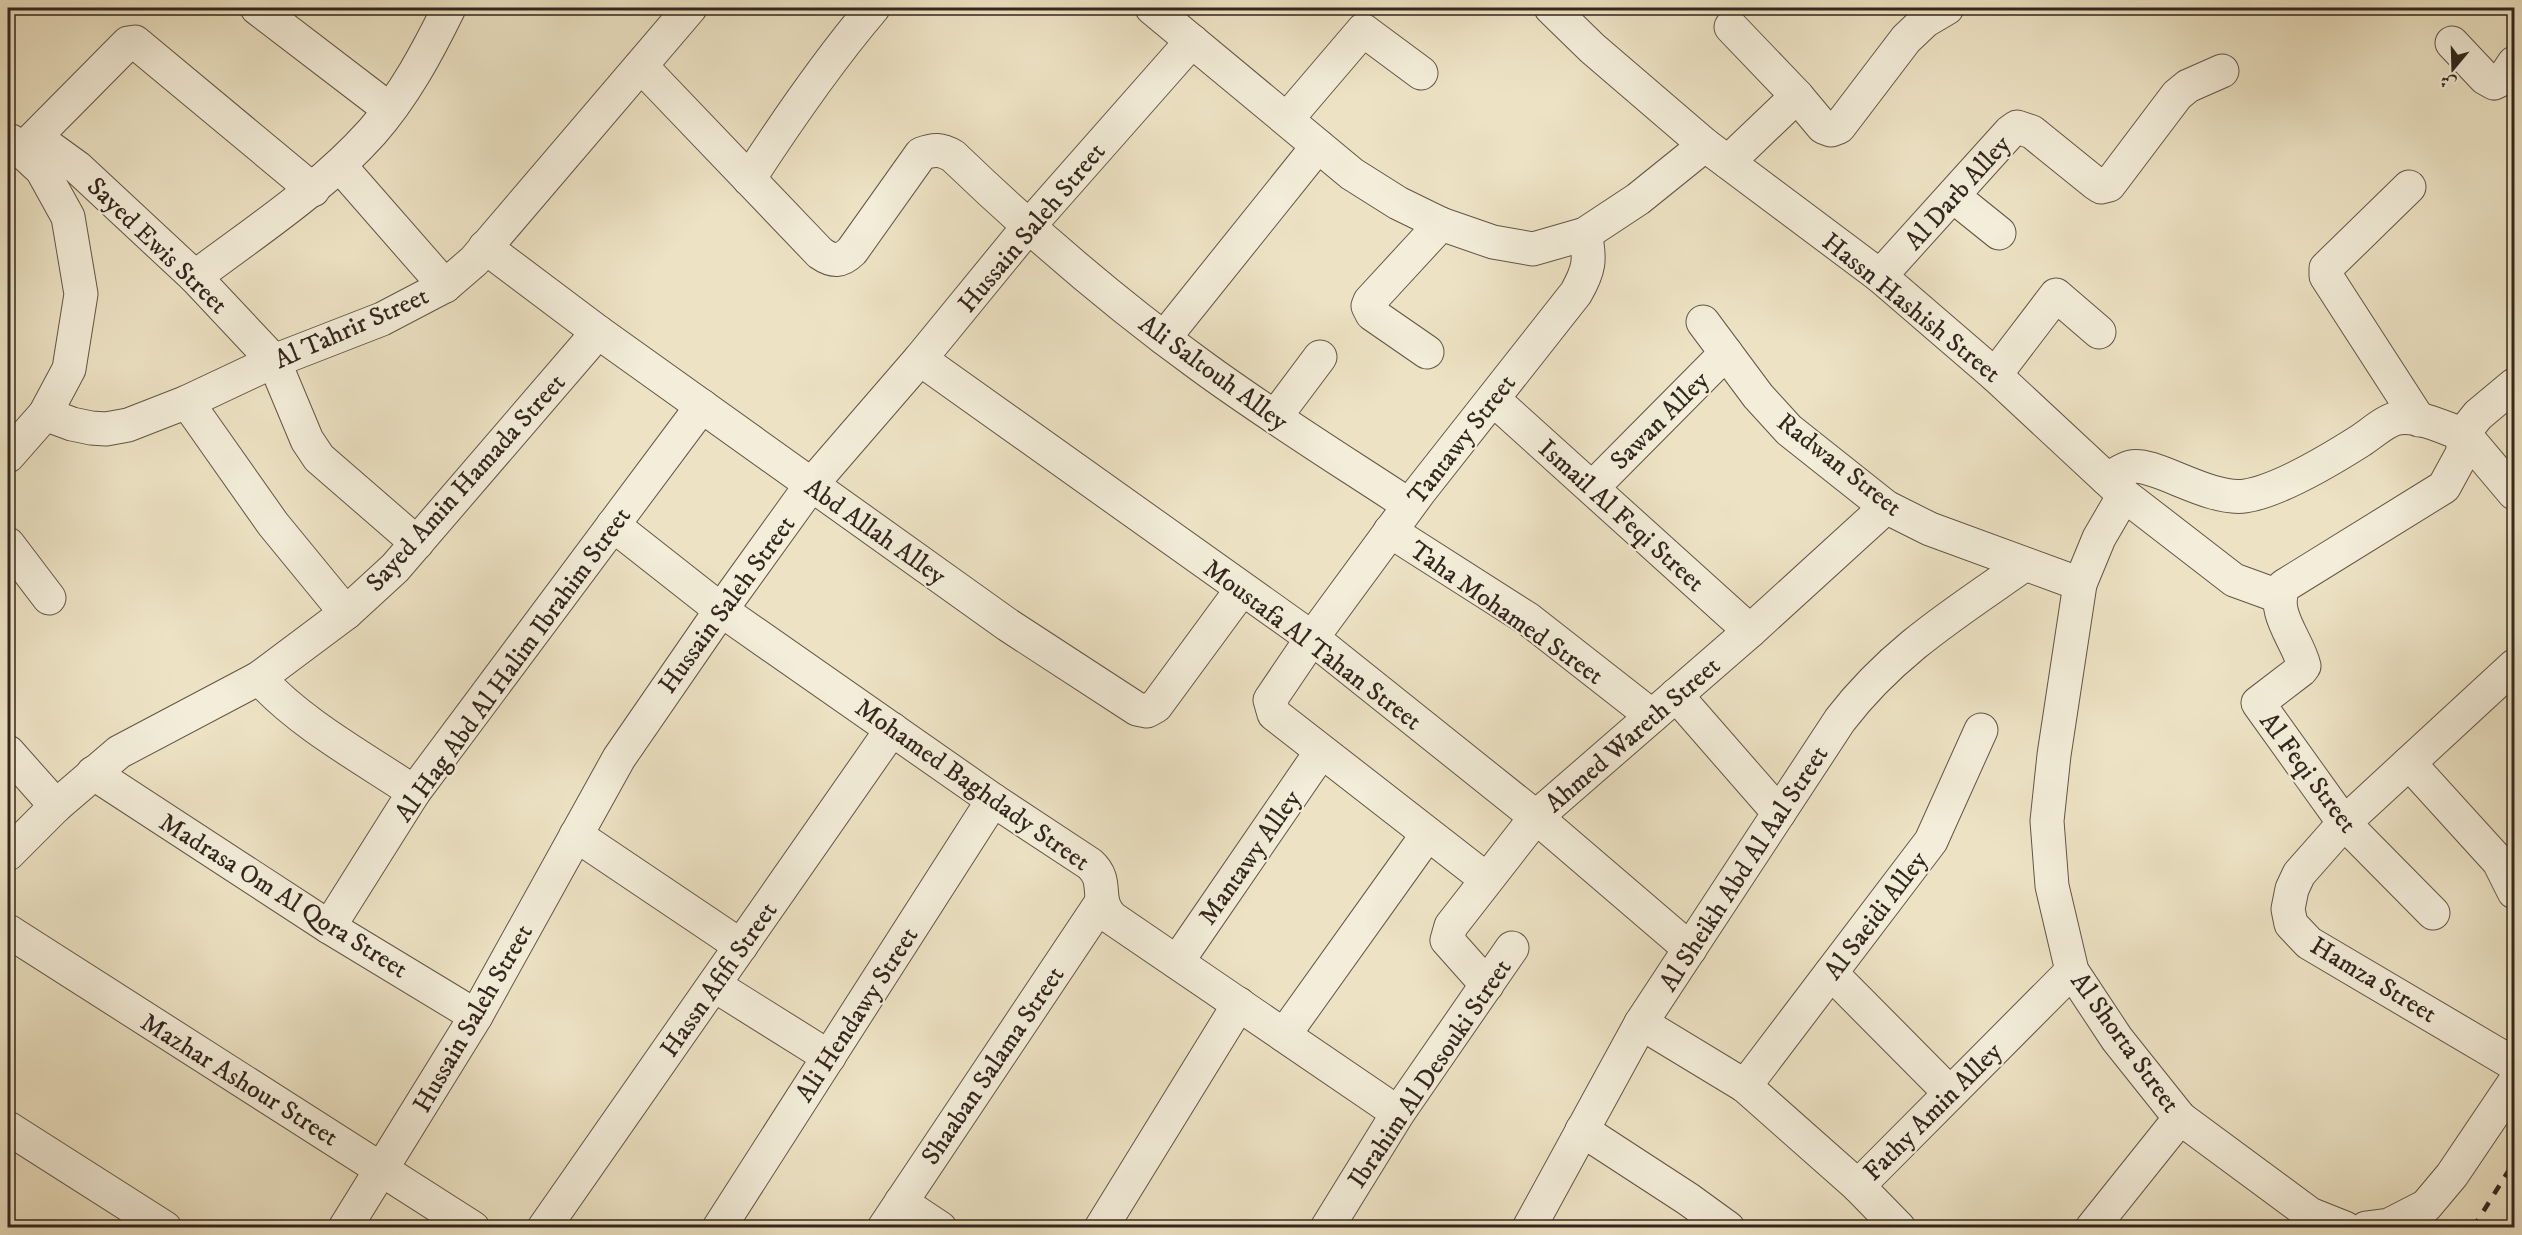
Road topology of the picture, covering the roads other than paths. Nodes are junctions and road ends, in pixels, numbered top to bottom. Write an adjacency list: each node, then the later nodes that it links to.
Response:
1 (257, 8): 16 (street)
2 (873, 8): 22 (street)
3 (1154, 8): 9 (street)
4 (1551, 8): 20 (street, Hassn Hashish Street)
5 (1947, 8): 15 (street)
6 (686, 9): 12 (street, Al Tahrir Street)
7 (438, 12): 16 (street)
8 (1731, 27): 15 (street)
9 (1192, 42): 17 (street); 27 (street, Hussain Saleh Street)
10 (2452, 43): 11 (street)
11 (2514, 63)
12 (641, 66): 22 (street); 30 (street, Al Tahrir Street)
13 (2222, 71): 25 (street, Al Darb Alley)
14 (1421, 73): 17 (street)
15 (1797, 96): 20 (street)
16 (389, 109): 21 (street)
17 (1287, 119): 19 (street)
18 (21, 142): 24 (street); 32 (street, Sayed Ewis Street); 48 (street)
19 (1318, 146): 26 (street); 37 (street)
20 (1716, 154): 29 (street); 31 (street, Hassn Hashish Street)
21 (340, 166): 24 (street); 33 (street)
22 (749, 178): 27 (street, Ali Saltouh Alley)
23 (2409, 187): 50 (street)
24 (313, 190): 32 (street)
25 (1953, 196): 28 (street); 31 (street, Al Darb Alley)
26 (1441, 224): 29 (street); 38 (street)
27 (1028, 227): 37 (street, Ali Saltouh Alley); 41 (street, Hussain Saleh Street)
28 (1999, 233)
29 (1585, 234): 45 (street, Tantawy Street)
30 (485, 247): 33 (street, Al Tahrir Street); 35 (street, Abd Allah Alley)
31 (1880, 276): 43 (street, Hassn Hashish Street)
32 (195, 277): 42 (street, Sayed Ewis Street)
33 (445, 286): 42 (street, Al Tahrir Street)
34 (1703, 322): 39 (street, Radwan Street)
35 (598, 332): 47 (street, Abd Allah Alley); 60 (street, Sayed Amin Hamada Street)
36 (2099, 332): 43 (street)
37 (1164, 338): 49 (street, Ali Saltouh Alley)
38 (1427, 352)
39 (1726, 353): 55 (street, Sawan Alley); 57 (street, Radwan Street)
40 (1320, 357): 49 (street)
41 (920, 359): 53 (street, Hussain Saleh Street); 64 (street, Moustafa Al Tahan Street)
42 (274, 361): 46 (street, Al Tahrir Street); 60 (street)
43 (1995, 375): 54 (street, Hassn Hashish Street)
44 (2514, 386): 51 (street)
45 (1493, 399): 55 (street, Ismail Al Feqi Street); 58 (street, Tantawy Street)
46 (187, 402): 48 (street, Al Tahrir Street); 68 (street)
47 (702, 406): 53 (street, Abd Allah Alley); 59 (street, Al Hag Abd Al Halim Ibrahim Street)
48 (45, 414): 52 (street)
49 (1275, 417): 58 (street, Ali Saltouh Alley)
50 (2419, 420): 51 (street); 54 (street)
51 (2465, 435): 56 (street); 65 (street)
52 (10, 451)
53 (811, 485): 64 (street, Abd Allah Alley); 67 (street, Hussain Saleh Street)
54 (2115, 487): 63 (street, Al Shorta Street); 65 (street, Hassn Hashish Street)
55 (1592, 488): 69 (street, Ismail Al Feqi Street)
56 (2514, 493)
57 (1886, 507): 62 (street, Radwan Street); 69 (street, Ahmed Wareth Street)
58 (1399, 518): 70 (street, Tantawy Street); 74 (street, Taha Mohamed Street)
59 (613, 525): 67 (street, Mohamed Baghdady Street); 81 (street, Al Hag Abd Al Halim Ibrahim Street)
60 (417, 543): 68 (street, Sayed Amin Hamada Street)
61 (8, 544): 66 (street)
62 (2024, 565): 63 (street, Radwan Street); 84 (street, Al Sheikh Abd Al Aal Street)
63 (2080, 584): 100 (street, Al Shorta Street)
64 (1242, 589): 70 (street, Moustafa Al Tahan Street)
65 (2278, 596): 86 (street, Al Feqi Street)
66 (49, 598)
67 (721, 610): 75 (street, Mohamed Baghdady Street); 87 (street, Hussain Saleh Street)
68 (346, 613): 72 (street, Sayed Amin Hamada Street)
69 (1750, 631): 73 (street, Ahmed Wareth Street)
70 (1312, 638): 78 (street, Tantawy Street); 85 (street, Moustafa Al Tahan Street)
71 (2514, 666): 79 (street, Hamza Street)
72 (259, 678): 80 (street, Sayed Amin Hamada Street); 81 (street)
73 (1676, 695): 74 (street, Ahmed Wareth Street); 84 (street)
74 (1652, 716): 85 (street, Ahmed Wareth Street)
75 (892, 729): 82 (street, Mohamed Baghdady Street); 96 (street, Hassn Afifi Street)
76 (1981, 730): 101 (street, Al Saeidi Alley)
77 (8, 752): 83 (street)
78 (1321, 752): 88 (street); 99 (street, Mantawy Alley)
79 (2409, 763): 86 (street, Hamza Street); 91 (street)
80 (93, 773): 83 (street, Sayed Amin Hamada Street); 94 (street, Madrasa Om Al Qora Street)
81 (414, 792): 94 (street, Al Hag Abd Al Halim Ibrahim Street)
82 (993, 800): 92 (street, Mohamed Baghdady Street); 108 (street, Ali Hendawy Street)
83 (56, 806): 89 (street, Sayed Amin Hamada Street)
84 (1779, 813): 98 (street, Al Sheikh Abd Al Aal Street)
85 (1536, 817): 90 (street, Ahmed Wareth Street); 98 (street, Moustafa Al Tahan Street)
86 (2344, 823): 93 (street, Al Feqi Street); 109 (street, Hamza Street)
87 (576, 835): 96 (street); 105 (street, Hussain Saleh Street)
88 (1427, 835): 90 (street); 107 (street)
89 (8, 854)
90 (1486, 879): 103 (street, Ahmed Wareth Street)
91 (2514, 892)
92 (1101, 903): 99 (street, Mohamed Baghdady Street); 119 (street, Shaaban Salama Street)
93 (2433, 913)
94 (329, 927): 105 (street, Madrasa Om Al Qora Street)
95 (8, 931): 117 (street, Mazhar Ashour Street)
96 (741, 946): 102 (street, Hassn Afifi Street)
97 (1512, 948): 103 (street, Ibrahim Al Desouki Street)
98 (1690, 949): 106 (street, Al Sheikh Abd Al Aal Street)
99 (1177, 962): 104 (street, Mohamed Baghdady Street)
100 (2072, 971): 112 (street, Fathy Amin Alley); 114 (street, Al Shorta Street)
101 (1831, 973): 111 (street, Al Saeidi Alley); 112 (street)
102 (714, 985): 108 (street); 123 (street, Hassn Afifi Street)
103 (1487, 985): 113 (street, Ibrahim Al Desouki Street)
104 (1239, 1004): 107 (street, Mohamed Baghdady Street); 126 (street)
105 (476, 1016): 117 (street, Hussain Saleh Street)
106 (1641, 1023): 111 (street, Fathy Amin Alley); 116 (street, Al Sheikh Abd Al Aal Street)
107 (1284, 1035): 113 (street, Mohamed Baghdady Street)
108 (829, 1056): 124 (street, Ali Hendawy Street)
109 (2514, 1064)
110 (2514, 1083): 133 (street)
111 (1745, 1086): 118 (street, Fathy Amin Alley)
112 (1950, 1093): 118 (street, Fathy Amin Alley)
113 (1398, 1113): 127 (street, Ibrahim Al Desouki Street)
114 (2180, 1118): 131 (street); 132 (street, Al Shorta Street)
115 (8, 1128): 120 (street)
116 (1582, 1130): 128 (street, Al Sheikh Abd Al Aal Street); 129 (street)
117 (382, 1168): 121 (street, Hussain Saleh Street); 122 (street, Mazhar Ashour Street)
118 (1858, 1186): 130 (street)
119 (893, 1215): 125 (street)
120 (165, 1227)
121 (345, 1227)
122 (472, 1227)
123 (544, 1227)
124 (719, 1227)
125 (940, 1227)
126 (1101, 1227)
127 (1327, 1227)
128 (1530, 1227)
129 (1728, 1227)
130 (1899, 1227)
131 (2092, 1227)
132 (2345, 1227)
133 (2366, 1227)

